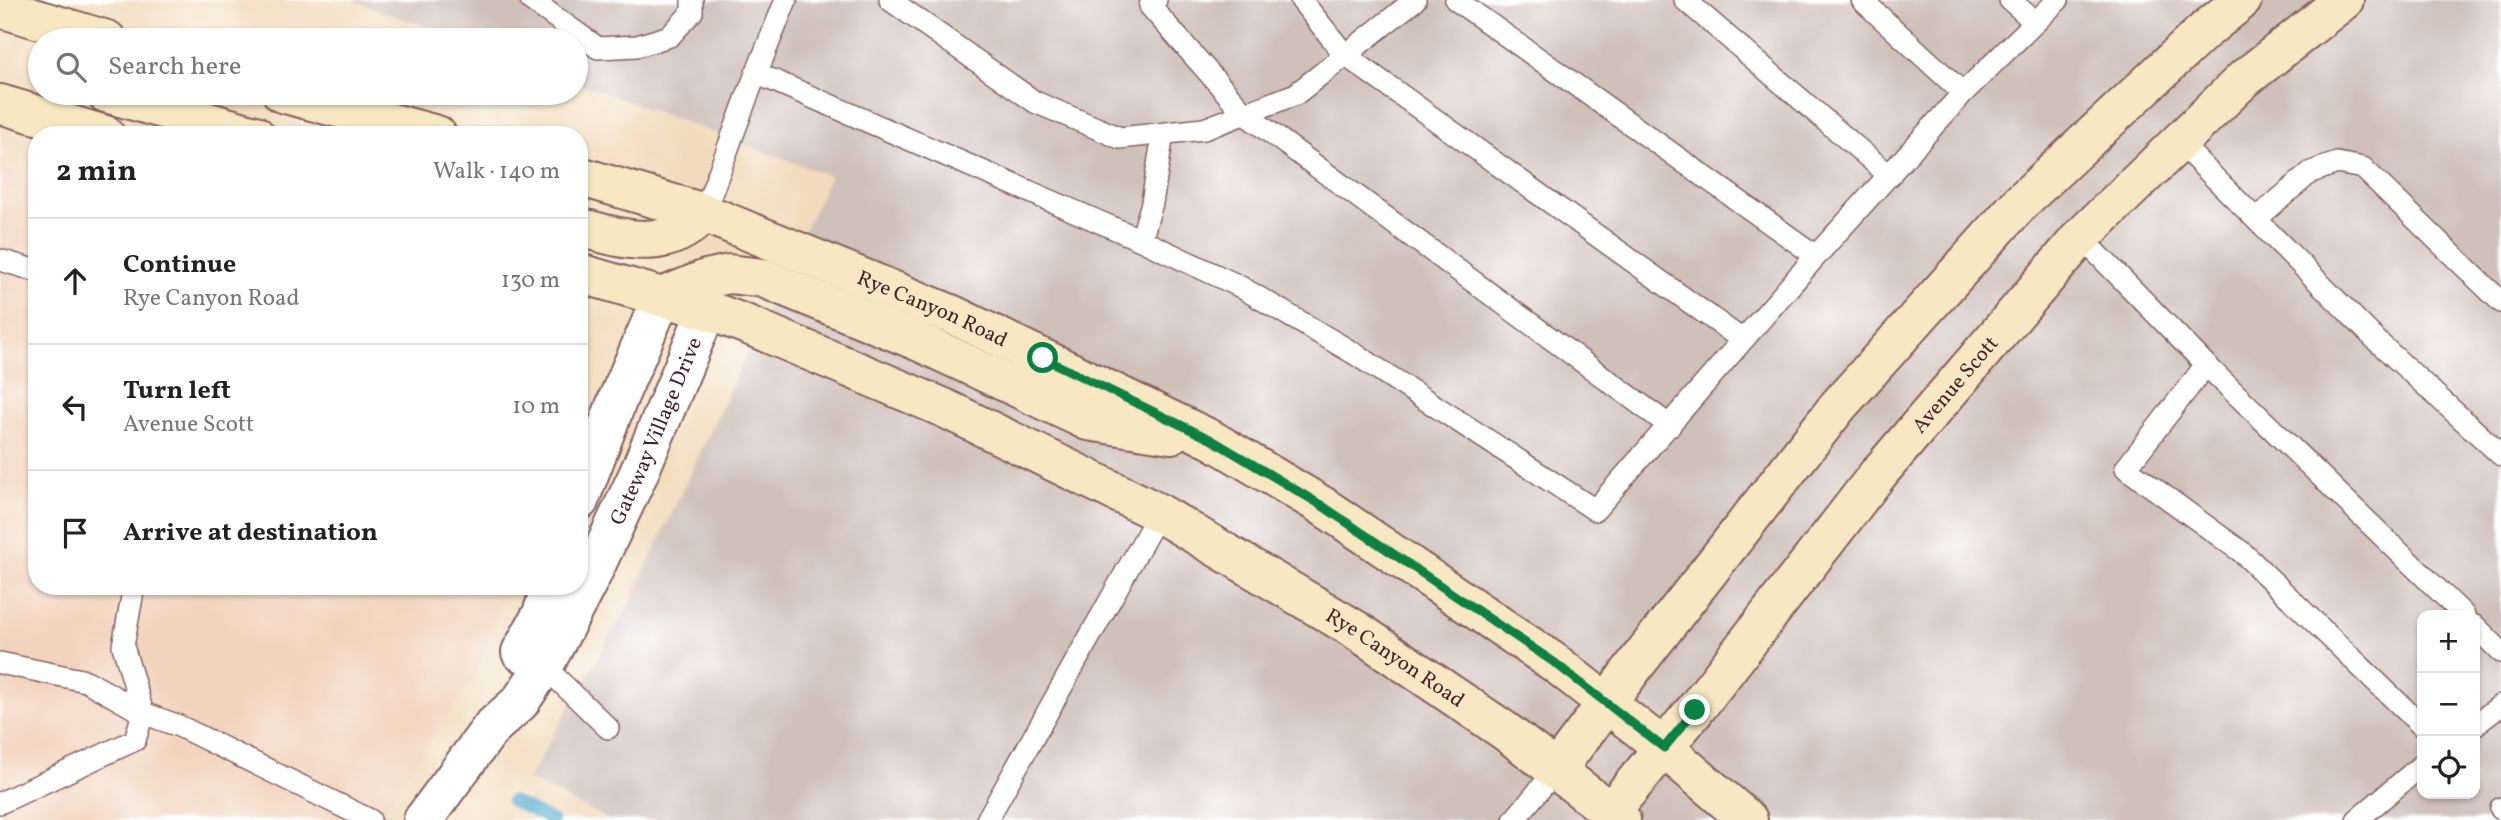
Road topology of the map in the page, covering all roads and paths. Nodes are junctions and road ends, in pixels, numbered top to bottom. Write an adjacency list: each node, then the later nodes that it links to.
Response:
1 (531, 0): 18 (lane)
2 (692, 0): 19 (lane)
3 (786, 0): 21 (lane)
4 (890, 0): 32 (lane)
5 (1156, 0): 28 (lane)
6 (1301, 0): 20 (lane)
7 (1415, 0): 20 (lane)
8 (1456, 0): 41 (lane)
9 (1685, 0): 34 (lane)
10 (1862, 0): 24 (lane)
11 (2010, 0): 16 (lane)
12 (2058, 0): 16 (lane)
13 (2242, 0): 64 (main road)
14 (2344, 0): 33 (main road, Avenue Scott)
15 (0, 8): 17 (main road)
16 (2035, 22): 24 (lane)
17 (67, 28)
18 (570, 28)
19 (588, 41)
20 (1345, 55): 28 (lane); 48 (lane)
21 (756, 73): 36 (lane); 40 (lane)
22 (0, 92): 23 (main road)
23 (28, 92)
24 (1963, 93): 34 (lane)
25 (0, 104): 29 (main road)
26 (149, 105): 30 (main road)
27 (326, 105): 31 (main road)
28 (1245, 114): 32 (lane); 50 (lane)
29 (75, 126)
30 (223, 126)
31 (404, 126)
32 (1163, 134): 40 (lane)
33 (2179, 142): 37 (lane); 39 (main road, Avenue Scott)
34 (1890, 176): 41 (lane)
35 (588, 180): 36 (main road, Rye Canyon Road)
36 (704, 213): 38 (main road); 51 (main road, Rye Canyon Road)
37 (2256, 219): 46 (lane); 52 (lane)
38 (588, 229)
39 (2081, 237): 49 (lane); 71 (main road, Avenue Scott)
40 (1141, 240): 50 (lane)
41 (1816, 256): 48 (lane)
42 (0, 260): 43 (lane)
43 (28, 268)
44 (588, 276): 45 (main road, Rye Canyon Road)
45 (662, 298): 47 (main road, Rye Canyon Road); 51 (main road); 53 (street, Gateway Village Drive)
46 (2501, 302)
47 (707, 310): 54 (main road, Rye Canyon Road); 55 (street, Gateway Village Drive)
48 (1741, 339): 50 (lane)
49 (2206, 365): 59 (lane); 67 (lane)
50 (1670, 426)
51 (1212, 440): 64 (main road, Rye Canyon Road)
52 (2501, 455)
53 (588, 477)
54 (1159, 513): 72 (main road, Rye Canyon Road); 78 (lane)
55 (588, 582)
56 (132, 595): 66 (lane)
57 (548, 595): 69 (street, Gateway Village Drive)
58 (581, 595): 63 (street, Gateway Village Drive)
59 (2459, 610)
60 (2480, 631): 61 (lane)
61 (2501, 652)
62 (0, 663): 66 (lane)
63 (544, 666): 69 (street, Gateway Village Drive); 70 (lane)
64 (1607, 702): 71 (main road, Rye Canyon Road); 72 (main road)
65 (2501, 705): 68 (lane)
66 (144, 713): 74 (lane); 76 (lane)
67 (2417, 721)
68 (2480, 721)
69 (491, 728): 77 (street, Gateway Village Drive)
70 (608, 728)
71 (1664, 748): 75 (main road, Avenue Scott); 80 (main road, Rye Canyon Road)
72 (1557, 769): 75 (main road, Rye Canyon Road); 79 (lane)
73 (2417, 769): 81 (lane)
74 (0, 803)
75 (1611, 817)
76 (370, 820)
77 (423, 820)
78 (987, 820)
79 (1514, 820)
80 (1748, 820)
81 (2357, 820)

